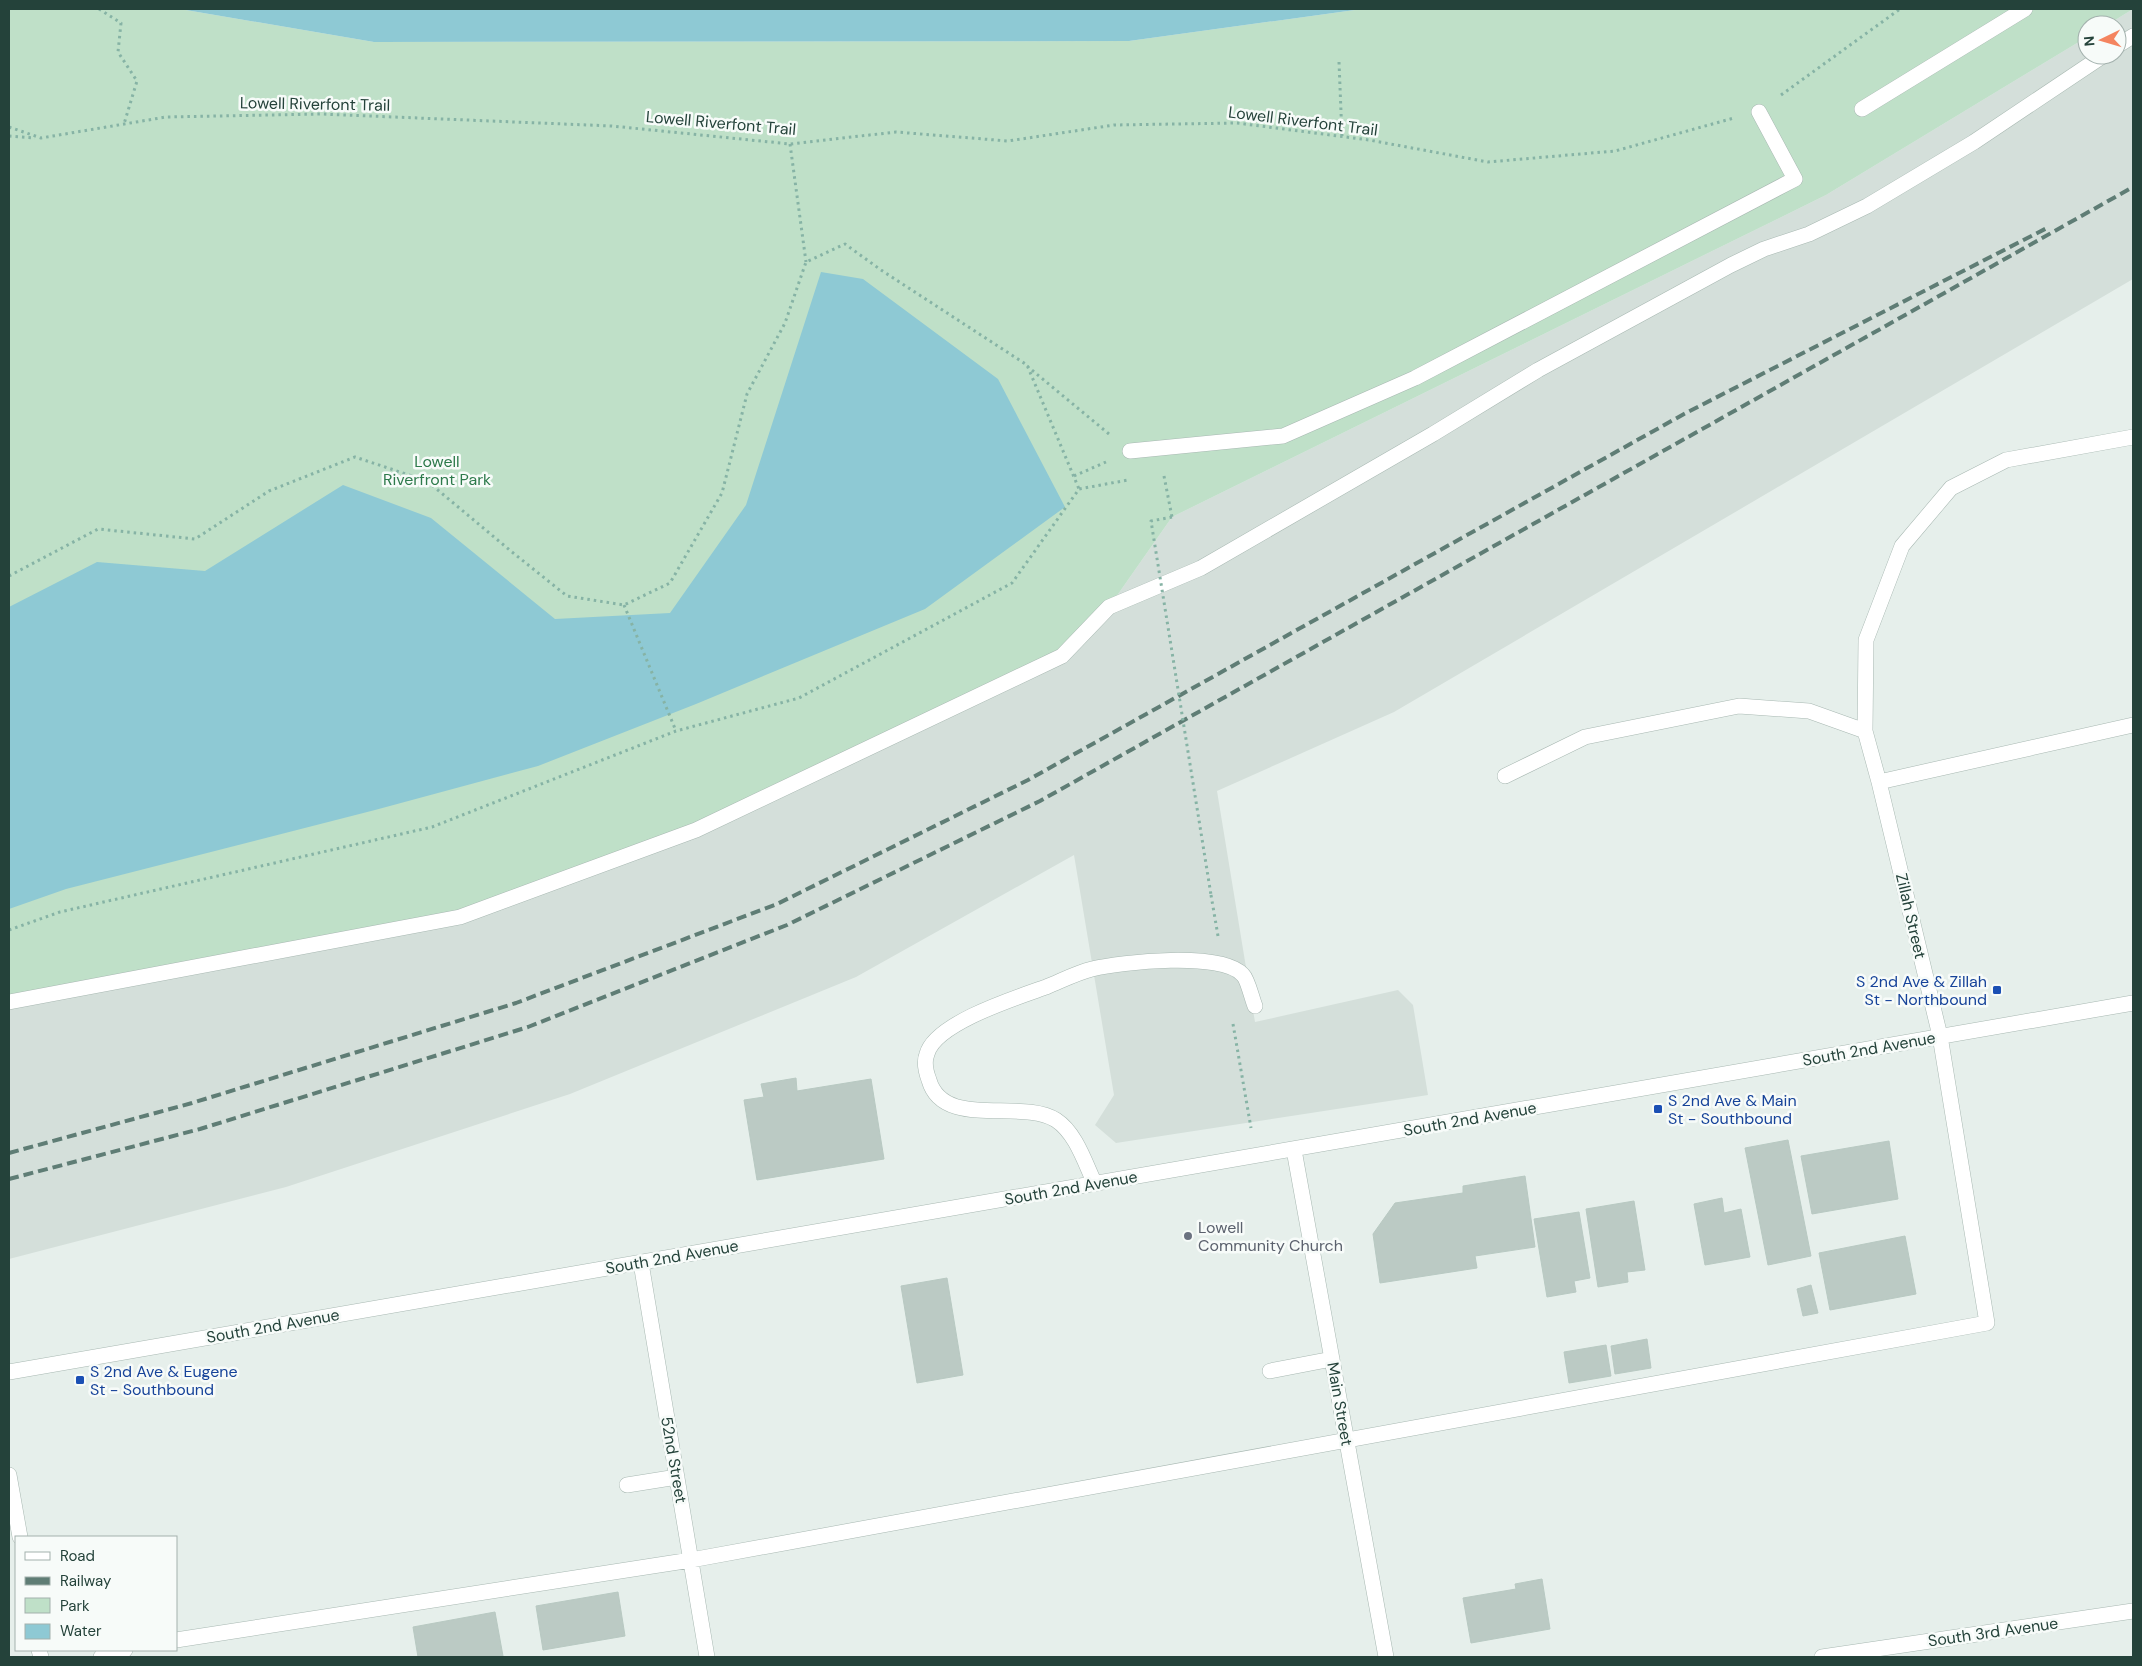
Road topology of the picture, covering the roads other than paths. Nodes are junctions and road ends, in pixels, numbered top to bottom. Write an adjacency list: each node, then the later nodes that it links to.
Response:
1 (2025, 9): 3 (street)
2 (2089, 65): 11 (street)
3 (1862, 109)
4 (1758, 112): 6 (street)
5 (2133, 437): 8 (street, Zillah Street)
6 (1130, 451)
7 (2133, 725): 10 (street)
8 (1865, 731): 9 (street); 10 (street, Zillah Street)
9 (1505, 776)
10 (1879, 782): 14 (street, Zillah Street)
11 (9, 1002)
12 (2133, 1003): 14 (street, South 2nd Avenue)
13 (1255, 1006): 16 (street)
14 (1940, 1036): 15 (street, South 2nd Avenue); 21 (street, Zillah Street)
15 (1294, 1150): 16 (street, South 2nd Avenue); 18 (street, Main Street)
16 (1095, 1184): 17 (street, South 2nd Avenue)
17 (641, 1263): 20 (street, South 2nd Avenue); 23 (street, 52nd Street)
18 (1332, 1359): 19 (street); 21 (street, Main Street)
19 (1270, 1371)
20 (9, 1372)
21 (1346, 1439): 26 (street); 32 (street, Main Street)
22 (9, 1475): 25 (street)
23 (677, 1477): 24 (street); 26 (street, 52nd Street)
24 (626, 1485)
25 (20, 1536)
26 (691, 1560): 28 (street); 31 (street, 52nd Street)
27 (2133, 1611): 33 (street, South 3rd Avenue)
28 (178, 1640)
29 (122, 1651): 30 (street)
30 (101, 1657)
31 (707, 1657)
32 (1386, 1657)
33 (1822, 1657)

